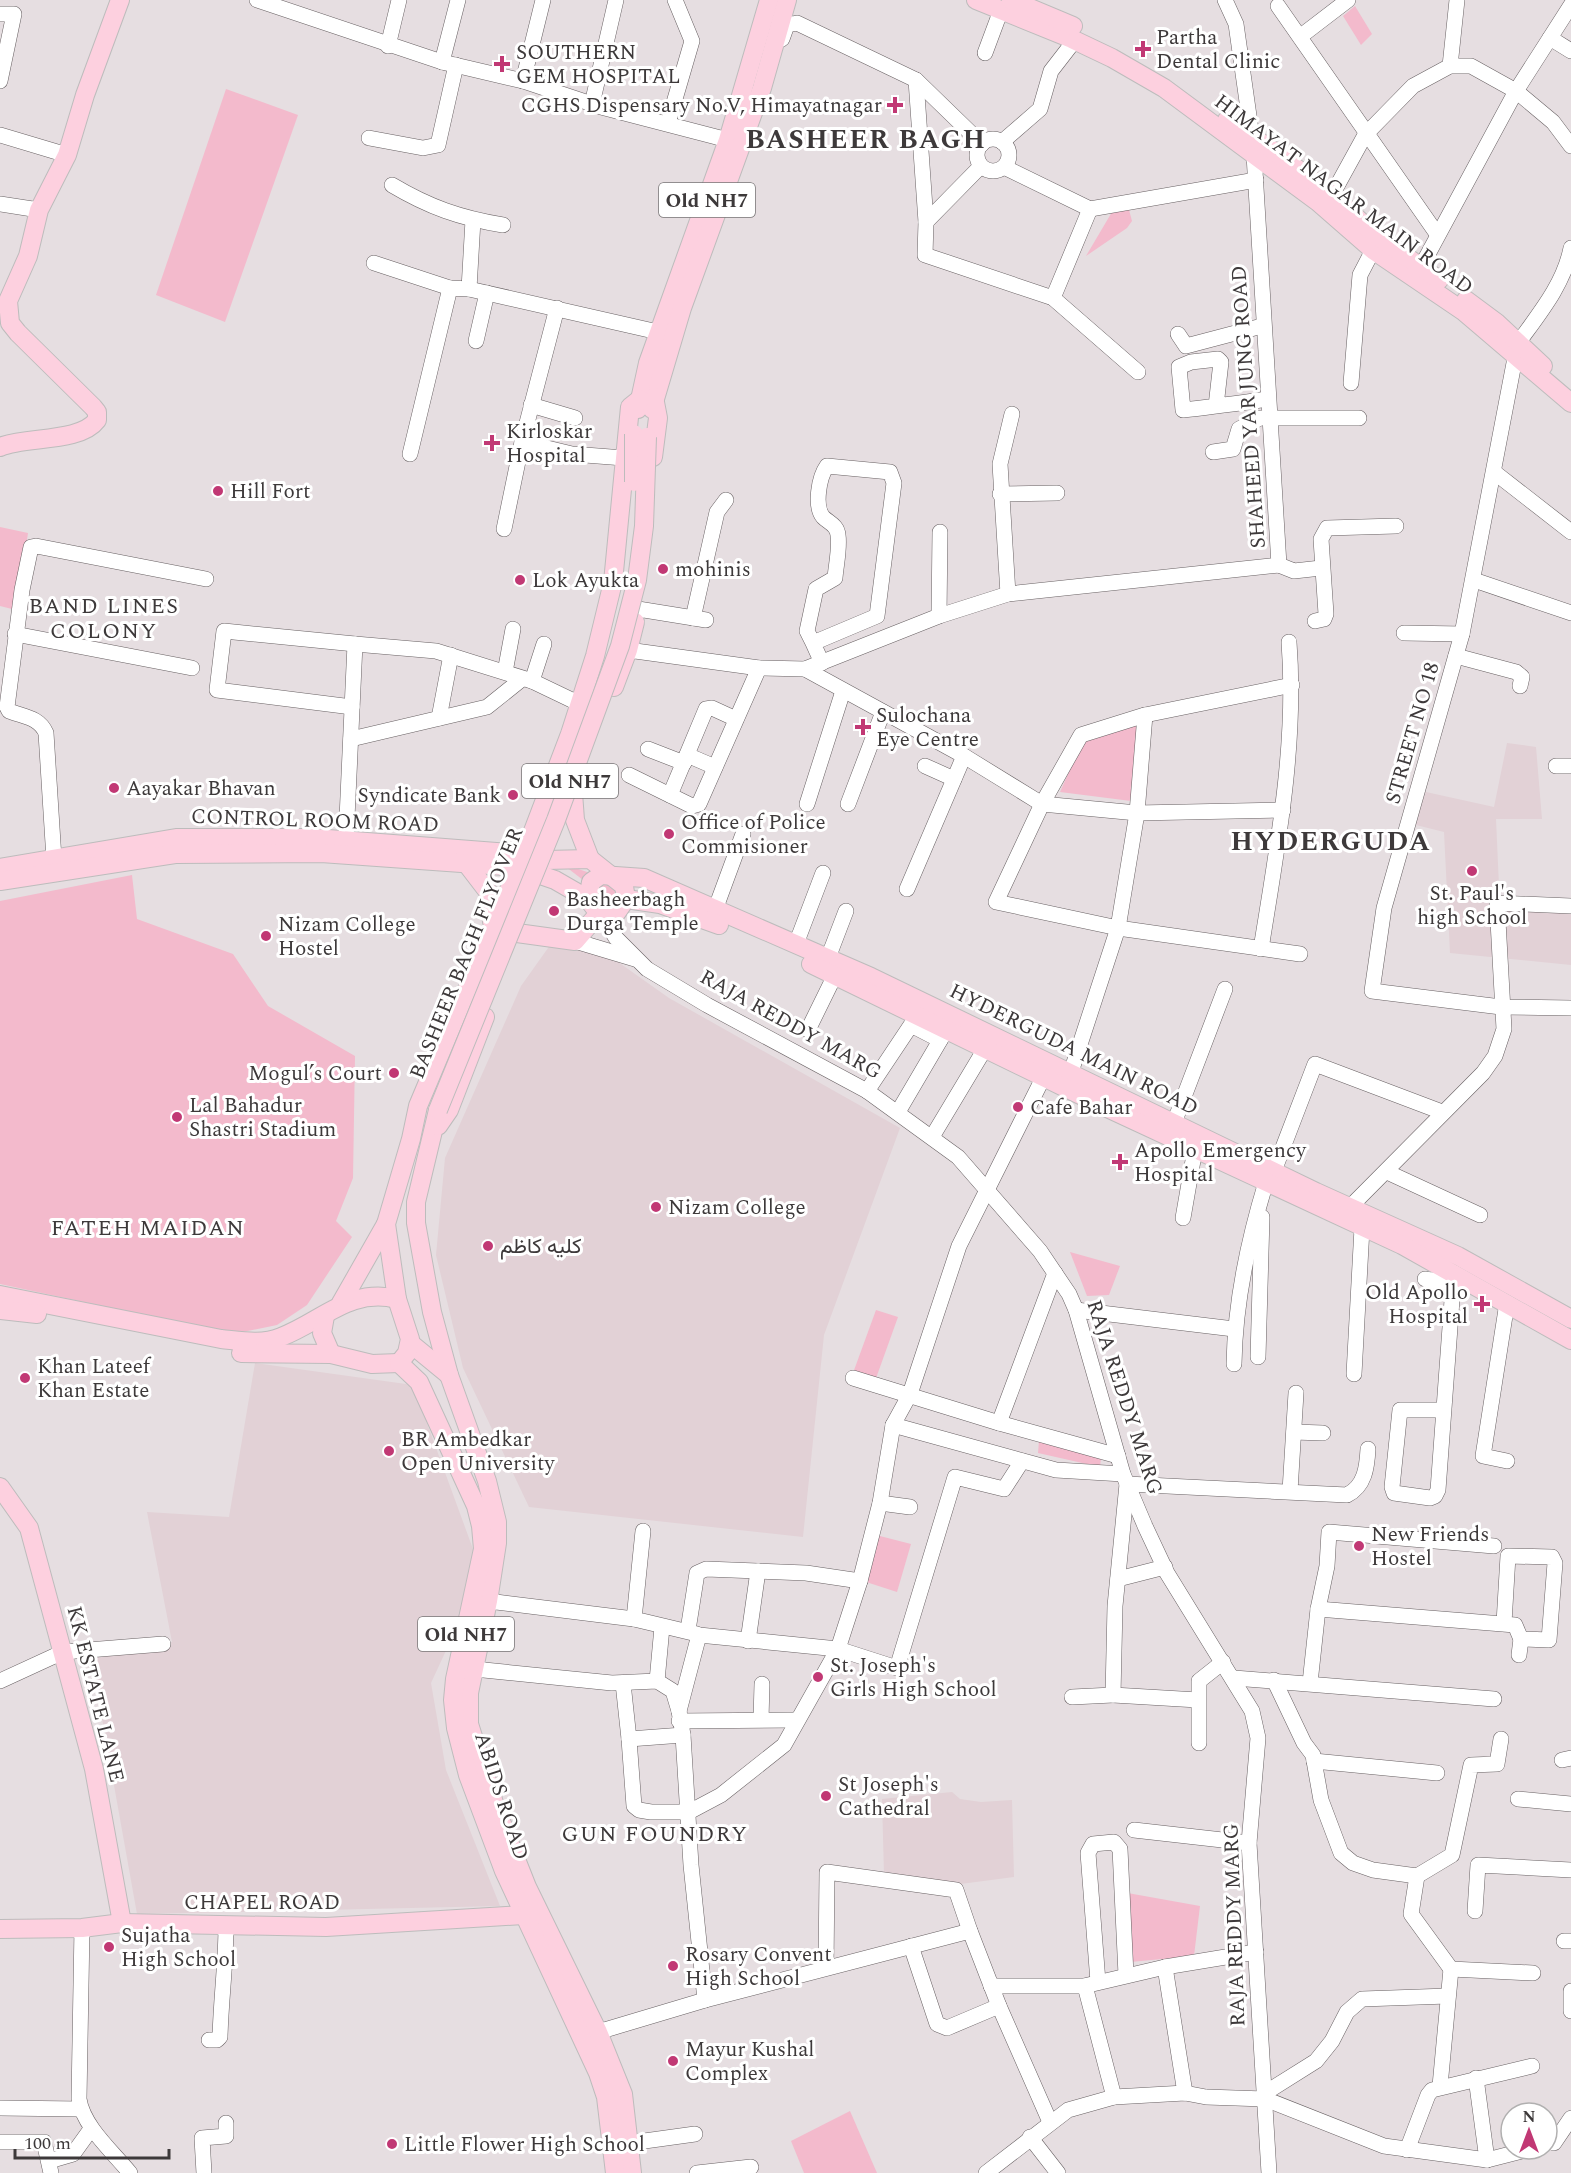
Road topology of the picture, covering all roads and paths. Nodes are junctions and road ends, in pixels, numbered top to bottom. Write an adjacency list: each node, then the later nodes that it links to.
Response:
1 (120, 0): 41 (main road)
2 (257, 0): 21 (street)
3 (399, 0): 21 (street)
4 (458, 0): 25 (street)
5 (543, 0): 29 (street)
6 (616, 0): 31 (street)
7 (675, 0): 32 (street)
8 (769, 0): 36 (main road, Old NH7)
9 (976, 0): 14 (main road, HIMAYAT NAGAR MAIN ROAD)
10 (1225, 0): 39 (street, SHAHEED YAR JUNG ROAD)
11 (1348, 0): 18 (street)
12 (1457, 0): 26 (street)
13 (787, 5): 24 (main road, Old NH7)
14 (1006, 5): 20 (main road, HIMAYAT NAGAR MAIN ROAD); 23 (street); 39 (main road)
15 (1571, 5): 19 (street)
16 (1278, 6): 18 (street)
17 (0, 14): 28 (street)
18 (1301, 36): 34 (street)
19 (1550, 38): 22 (street); 30 (street)
20 (1075, 40): 37 (street); 39 (main road, HIMAYAT NAGAR MAIN ROAD)
21 (388, 46): 25 (street)
22 (1571, 51)
23 (985, 53)
24 (771, 55): 27 (street); 71 (main road, Old NH7)
25 (449, 64): 29 (street); 35 (street)
26 (1450, 66): 30 (street); 34 (street)
27 (916, 80): 38 (street); 51 (street)
28 (0, 81)
29 (524, 81): 31 (street)
30 (1516, 92): 40 (street); 53 (street)
31 (592, 104): 32 (street)
32 (668, 123): 36 (street)
33 (0, 135): 41 (street)
34 (1365, 135): 46 (street); 53 (street)
35 (369, 138)
36 (728, 140): 64 (main road, Old NH7)
37 (1002, 142): 38 (street); 43 (street)
38 (982, 144): 42 (street)
39 (1253, 146): 44 (street, SHAHEED YAR JUNG ROAD); 46 (main road); 54 (main road, HIMAYAT NAGAR MAIN ROAD)
40 (1571, 146)
41 (67, 155): 49 (main road)
42 (981, 166): 43 (street); 51 (street)
43 (1004, 167): 48 (street)
44 (1256, 180): 48 (street); 63 (street, SHAHEED YAR JUNG ROAD)
45 (392, 185): 50 (street)
46 (1332, 195): 57 (main road)
47 (0, 204): 49 (street)
48 (1090, 209): 61 (street)
49 (39, 210): 81 (main road)
50 (473, 220): 52 (street); 59 (street)
51 (926, 222): 61 (street)
52 (503, 225)
53 (1437, 234): 57 (street)
54 (1373, 250): 67 (main road, HIMAYAT NAGAR MAIN ROAD); 69 (street)
55 (1570, 256): 67 (street)
56 (374, 263): 58 (street)
57 (1421, 267): 67 (main road)
58 (450, 288): 59 (street); 83 (street)
59 (469, 289): 60 (street)
60 (487, 293): 62 (street); 66 (street)
61 (1053, 298): 68 (street)
62 (556, 309): 64 (street); 74 (street)
63 (1262, 326): 65 (street); 72 (street, SHAHEED YAR JUNG ROAD)
64 (658, 332): 71 (main road, Old NH7)
65 (1178, 334)
66 (476, 341)
67 (1516, 350): 70 (main road); 73 (main road, HIMAYAT NAGAR MAIN ROAD); 85 (street, STREET NO 18)
68 (1138, 372)
69 (1351, 383)
70 (1571, 391)
71 (647, 398): 84 (main road); 98 (main road); 184 (main road, BASHEER BAGH FLYOVER / Old NH7, bridge)
72 (1268, 399): 75 (street); 78 (street, SHAHEED YAR JUNG ROAD)
73 (1571, 404)
74 (531, 405): 77 (street); 80 (street)
75 (1216, 406)
76 (1012, 414): 87 (street)
77 (575, 418)
78 (1269, 418): 79 (street); 82 (street); 93 (street, SHAHEED YAR JUNG ROAD)
79 (1359, 418)
80 (522, 442): 84 (street); 90 (street)
81 (0, 447)
82 (1213, 452)
83 (410, 454)
84 (624, 458): 123 (main road)
85 (1494, 472): 92 (street); 96 (street, STREET NO 18)
86 (1057, 493): 87 (street)
87 (1000, 494): 97 (street)
88 (726, 500): 98 (street)
89 (1396, 526): 94 (street)
90 (504, 529)
91 (940, 532): 100 (street)
92 (1571, 532)
93 (1279, 565): 94 (street); 97 (street, SHAHEED YAR JUNG ROAD)
94 (1321, 568): 101 (street)
95 (206, 579): 104 (street)
96 (1474, 580): 99 (street); 105 (street, STREET NO 18)
97 (1008, 594): 100 (street, SHAHEED YAR JUNG ROAD)
98 (638, 609): 110 (main road)
99 (1571, 614)
100 (939, 616): 114 (street, SHAHEED YAR JUNG ROAD)
101 (1315, 621)
102 (513, 629): 118 (street)
103 (1404, 633): 105 (street)
104 (15, 634): 113 (street); 115 (street)
105 (1462, 634): 112 (street, STREET NO 18)
106 (1289, 642): 120 (street)
107 (355, 644): 111 (street); 124 (street); 124 (street)
108 (544, 644): 119 (street)
109 (813, 644): 109 (street); 114 (street)
110 (628, 651): 116 (street, SHAHEED YAR JUNG ROAD); 137 (main road)
111 (451, 655): 118 (street); 127 (street)
112 (1456, 656): 121 (street); 172 (street, STREET NO 18)
113 (6, 662): 147 (street)
114 (822, 663): 117 (street, SHAHEED YAR JUNG ROAD)
115 (192, 668)
116 (759, 668): 117 (street, SHAHEED YAR JUNG ROAD); 128 (street)
117 (804, 669): 122 (street)
118 (506, 672): 119 (street)
119 (527, 680): 123 (street); 127 (street)
120 (1292, 686): 126 (street); 142 (street)
121 (1520, 686)
122 (843, 691): 125 (street); 139 (street)
123 (580, 704): 149 (main road)
124 (352, 707): 129 (street)
125 (883, 712): 131 (street); 140 (street)
126 (1145, 715): 141 (street); 143 (street)
127 (439, 718): 129 (street)
128 (736, 719): 132 (street); 134 (street)
129 (351, 738): 145 (street)
130 (648, 749): 132 (street)
131 (964, 756): 136 (street); 141 (street)
132 (685, 759): 134 (street); 138 (street)
133 (925, 766): 136 (street)
134 (715, 767): 138 (street)
135 (629, 775): 138 (street)
136 (954, 779): 156 (street)
137 (573, 794): 148 (main road); 151 (main road)
138 (670, 795)
139 (807, 804)
140 (848, 804)
141 (1042, 804): 143 (street); 163 (street)
142 (1283, 810): 143 (street); 167 (street)
143 (1137, 813): 163 (street)
144 (743, 834): 160 (street)
145 (346, 840): 146 (main road, CONTROL ROOM ROAD); 149 (main road, CONTROL ROOM ROAD)
146 (161, 849): 147 (main road, CONTROL ROOM ROAD); 150 (main road, CONTROL ROOM ROAD); 155 (main road, CONTROL ROOM ROAD)
147 (54, 859): 152 (main road, CONTROL ROOM ROAD)
148 (590, 859): 151 (main road); 154 (main road, HYDERGUDA MAIN ROAD)
149 (520, 860): 150 (main road, CONTROL ROOM ROAD); 151 (main road); 162 (main road)
150 (466, 863): 162 (main road)
151 (542, 866): 158 (main road); 164 (main road)
152 (0, 868)
153 (823, 873): 166 (street)
154 (612, 874): 157 (main road); 158 (main road); 160 (main road, HYDERGUDA MAIN ROAD)
155 (0, 881)
156 (907, 889)
157 (626, 899): 158 (main road); 170 (main road, HYDERGUDA MAIN ROAD)
158 (594, 905): 165 (main road); 169 (street, RAJA REDDY MARG)
159 (1571, 906): 172 (street)
160 (716, 910): 166 (main road, HYDERGUDA MAIN ROAD)
161 (846, 911): 170 (street)
162 (493, 924): 164 (main road); 184 (main road)
163 (1118, 928): 167 (street); 177 (street)
164 (517, 933): 165 (main road); 184 (main road)
165 (575, 941): 169 (street)
166 (796, 944): 170 (main road, HYDERGUDA MAIN ROAD)
167 (1261, 949): 168 (street)
168 (1300, 954)
169 (635, 959): 179 (street, RAJA REDDY MARG)
170 (831, 966): 174 (street); 175 (main road, HYDERGUDA MAIN ROAD); 177 (main road, HYDERGUDA MAIN ROAD)
171 (1225, 989): 182 (street)
172 (1501, 1007): 173 (street); 181 (street)
173 (1571, 1008)
174 (808, 1030)
175 (944, 1034): 176 (main road, HYDERGUDA MAIN ROAD); 179 (street); 180 (street)
176 (986, 1047): 178 (main road, HYDERGUDA MAIN ROAD); 183 (street)
177 (1071, 1072): 182 (main road, HYDERGUDA MAIN ROAD)
178 (1044, 1076): 185 (main road, HYDERGUDA MAIN ROAD); 188 (street)
179 (867, 1091): 180 (street, RAJA REDDY MARG)
180 (898, 1112): 183 (street, RAJA REDDY MARG)
181 (1442, 1112): 186 (street); 187 (street)
182 (1174, 1123): 187 (main road, HYDERGUDA MAIN ROAD)
183 (932, 1137): 188 (street, RAJA REDDY MARG)
184 (420, 1139): 192 (main road, Old NH7); 203 (main road, Old NH7)
185 (1196, 1149): 187 (main road, HYDERGUDA MAIN ROAD); 191 (street)
186 (1387, 1172): 189 (street); 190 (street)
187 (1268, 1182): 189 (main road, HYDERGUDA MAIN ROAD); 206 (street); 210 (street)
188 (987, 1191): 194 (street, RAJA REDDY MARG); 217 (street)
189 (1346, 1213): 193 (main road, HYDERGUDA MAIN ROAD); 205 (main road, HYDERGUDA MAIN ROAD)
190 (1480, 1215)
191 (1183, 1218)
192 (386, 1224): 198 (main road, Old NH7); 200 (main road)
193 (1362, 1228): 196 (main road, HYDERGUDA MAIN ROAD); 213 (street)
194 (1055, 1273): 202 (street, RAJA REDDY MARG); 219 (street)
195 (1425, 1279): 196 (street)
196 (1454, 1279): 199 (main road, HYDERGUDA MAIN ROAD); 218 (street)
197 (0, 1295): 204 (main road)
198 (397, 1299): 200 (main road); 208 (main road, Old NH7)
199 (1507, 1303): 207 (main road, HYDERGUDA MAIN ROAD); 226 (street)
200 (341, 1304): 204 (main road)
201 (0, 1310): 209 (main road)
202 (1076, 1310): 206 (street); 224 (street, RAJA REDDY MARG)
203 (432, 1312): 208 (main road); 214 (main road, Old NH7)
204 (325, 1316): 209 (main road)
205 (1570, 1316)
206 (1234, 1329): 212 (street)
207 (1571, 1340)
208 (410, 1341): 211 (main road); 214 (main road)
209 (331, 1354): 211 (main road)
210 (1258, 1357)
211 (399, 1363): 279 (main road, ABIDS ROAD / Old NH7)
212 (1234, 1364)
213 (1354, 1374)
214 (449, 1375): 238 (main road, Old NH7)
215 (852, 1378): 217 (street)
216 (1296, 1393): 221 (street)
217 (910, 1394): 219 (street); 220 (street)
218 (1444, 1410): 218 (street)
219 (999, 1423): 224 (street)
220 (893, 1425): 225 (street); 230 (street)
221 (1294, 1432): 222 (street); 229 (street)
222 (1323, 1433)
223 (1368, 1449): 229 (street)
224 (1118, 1456): 227 (street, RAJA REDDY MARG)
225 (1022, 1461): 227 (street); 247 (street)
226 (1507, 1461)
227 (1125, 1479): 229 (street); 234 (street, RAJA REDDY MARG); 236 (street)
228 (0, 1487): 248 (main road, KK ESTATE LANE)
229 (1290, 1491)
230 (880, 1503): 231 (street); 237 (street)
231 (910, 1508)
232 (643, 1531): 240 (street)
233 (1494, 1545): 239 (street)
234 (1165, 1567): 236 (street); 250 (street, RAJA REDDY MARG)
235 (758, 1571): 237 (street); 243 (street); 245 (street)
236 (1118, 1579): 259 (street)
237 (860, 1581): 247 (street)
238 (488, 1601): 240 (street); 251 (main road, Old NH7)
239 (1318, 1609): 241 (street); 257 (street)
240 (634, 1618): 242 (street)
241 (1504, 1623): 244 (street); 244 (street)
242 (662, 1627): 243 (street); 255 (street)
243 (694, 1632): 245 (street); 265 (street)
244 (1521, 1639): 249 (street)
245 (748, 1641): 247 (street)
246 (163, 1644): 248 (street)
247 (838, 1649): 264 (street)
248 (63, 1652): 254 (street); 280 (main road, KK ESTATE LANE)
249 (1519, 1655)
250 (1223, 1662): 252 (street, RAJA REDDY MARG); 262 (street)
251 (474, 1669): 256 (street); 279 (main road, Old NH7)
252 (1234, 1678): 253 (street); 275 (street, RAJA REDDY MARG)
253 (1274, 1680): 257 (street); 269 (street)
254 (0, 1681)
255 (657, 1681): 256 (street); 265 (street)
256 (623, 1683): 266 (street)
257 (1310, 1683): 261 (street)
258 (762, 1684): 263 (street)
259 (1113, 1695): 260 (street); 262 (street)
260 (1072, 1697)
261 (1494, 1699)
262 (1198, 1700): 268 (street)
263 (761, 1719): 264 (street); 265 (street)
264 (796, 1720): 273 (street)
265 (680, 1722): 266 (street); 273 (street)
266 (629, 1739): 273 (street)
267 (1501, 1739): 277 (street)
268 (1198, 1743)
269 (1314, 1761): 270 (street); 277 (street)
270 (1437, 1773)
271 (1518, 1799): 272 (street)
272 (1571, 1804)
273 (689, 1812): 296 (street)
274 (1134, 1830): 275 (street)
275 (1249, 1843): 286 (street, RAJA REDDY MARG)
276 (1571, 1870): 278 (street)
277 (1417, 1876): 289 (street)
278 (1475, 1911)
279 (530, 1912): 281 (main road, CHAPEL ROAD); 299 (main road, Old NH7); 326 (main road, ABIDS ROAD / Old NH7)
280 (122, 1923): 281 (main road, CHAPEL ROAD); 282 (main road, CHAPEL ROAD)
281 (226, 1925): 300 (street)
282 (82, 1928): 283 (main road, CHAPEL ROAD); 308 (street)
283 (0, 1929)
284 (970, 1931): 285 (street); 288 (street); 293 (street)
285 (911, 1946): 288 (street); 297 (street)
286 (1256, 1952): 287 (street); 305 (street, RAJA REDDY MARG)
287 (1165, 1967): 291 (street); 304 (street)
288 (826, 1968): 296 (street)
289 (1451, 1969): 290 (street); 295 (street)
290 (1533, 1973)
291 (1126, 1975): 292 (street); 292 (street)
292 (1091, 1984): 293 (street); 306 (street)
293 (991, 1986): 297 (street)
294 (1571, 1992): 298 (street)
295 (1449, 1996): 303 (street); 305 (street)
296 (705, 2000): 299 (street)
297 (999, 2006): 310 (street)
298 (1571, 2011)
299 (598, 2032): 317 (main road, Old NH7)
300 (209, 2040)
301 (1532, 2066): 302 (street)
302 (1476, 2078): 303 (street); 320 (street)
303 (1440, 2086): 318 (street)
304 (1185, 2093): 305 (street); 306 (street)
305 (1265, 2096): 318 (street); 331 (street, RAJA REDDY MARG)
306 (1114, 2097): 310 (street)
307 (0, 2108): 308 (street)
308 (80, 2109): 312 (street)
309 (1571, 2118): 314 (street)
310 (1050, 2122): 315 (street)
311 (226, 2123): 325 (street)
312 (92, 2128): 322 (street); 324 (street)
313 (695, 2134): 317 (street)
314 (1559, 2134)
315 (1030, 2138): 329 (street); 330 (street)
316 (0, 2142): 322 (street)
317 (630, 2143): 327 (main road, Old NH7)
318 (1407, 2150): 321 (street)
319 (1499, 2157): 320 (street)
320 (1487, 2160): 321 (street)
321 (1460, 2166)
322 (50, 2167)
323 (751, 2167): 328 (street)
324 (130, 2173)
325 (204, 2173)
326 (615, 2173)
327 (632, 2173)
328 (697, 2173)
329 (986, 2173)
330 (1058, 2173)
331 (1269, 2173)

